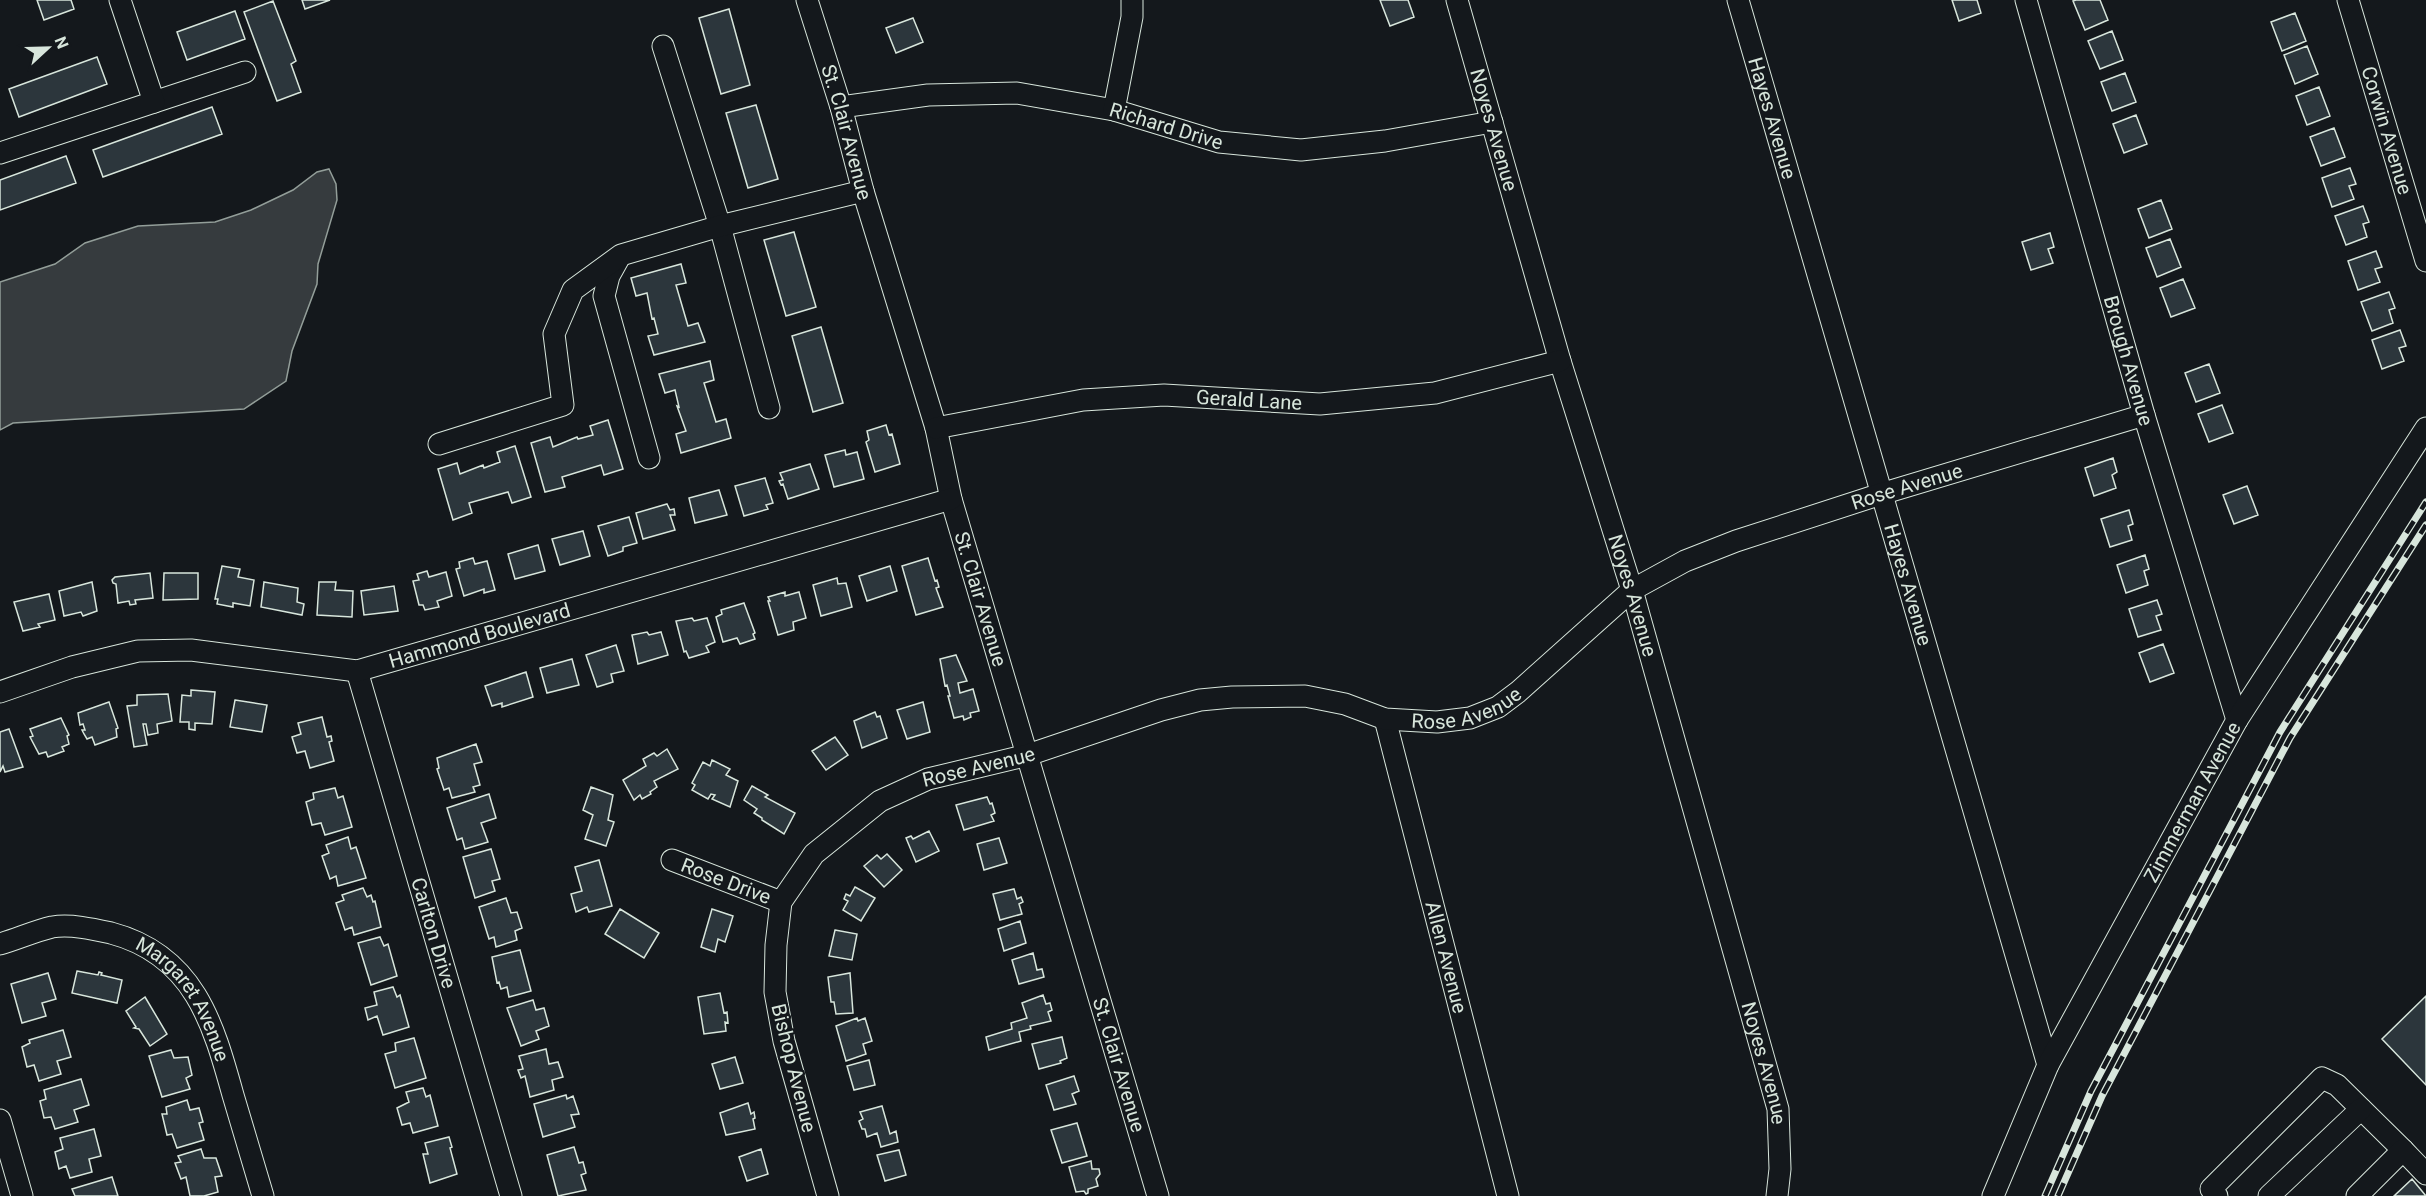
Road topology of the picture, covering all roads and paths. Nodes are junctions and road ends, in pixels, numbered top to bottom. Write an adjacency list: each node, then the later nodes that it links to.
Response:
1 (120, 0): 10 (street)
2 (807, 0): 11 (street, St. Clair Avenue)
3 (1132, 0): 12 (street)
4 (1457, 0): 13 (street, Noyes Avenue)
5 (1738, 0): 26 (street, Hayes Avenue)
6 (2026, 0): 21 (street, Brough Avenue)
7 (2348, 0): 18 (street, Corwin Avenue)
8 (663, 46): 16 (street)
9 (245, 72): 10 (street)
10 (154, 102): 14 (street)
11 (841, 107): 12 (street, Richard Drive); 15 (street, St. Clair Avenue)
12 (1114, 110): 13 (street, Richard Drive)
13 (1492, 122): 19 (street, Noyes Avenue)
14 (0, 153)
15 (863, 191): 16 (street); 22 (street, St. Clair Avenue)
16 (720, 226): 17 (street); 20 (street)
17 (621, 255): 24 (street); 25 (street)
18 (2426, 261)
19 (1560, 361): 22 (street, Gerald Lane); 28 (street, Noyes Avenue)
20 (768, 408)
21 (2144, 415): 26 (street, Rose Avenue); 32 (street, Brough Avenue)
22 (936, 428): 27 (street, St. Clair Avenue)
23 (2426, 428): 32 (street, Zimmerman Avenue)
24 (439, 444)
25 (649, 458)
26 (1881, 494): 28 (street, Rose Avenue); 37 (street, Hayes Avenue)
27 (951, 499): 29 (street, Hammond Boulevard); 33 (street, St. Clair Avenue)
28 (1632, 590): 31 (street, Rose Avenue); 48 (street, Noyes Avenue)
29 (357, 671): 30 (street, Hammond Boulevard); 44 (street, Carlton Drive)
30 (0, 692)
31 (1385, 719): 33 (street, Rose Avenue); 47 (street, Allen Avenue)
32 (2238, 720): 37 (street, Zimmerman Avenue)
33 (1028, 755): 35 (street, Rose Avenue); 46 (street, St. Clair Avenue)
34 (672, 860): 35 (street, Rose Drive)
35 (781, 902): 45 (street, Bishop Avenue)
36 (0, 944): 43 (street, Margaret Avenue)
37 (2048, 1065): 49 (street, Zimmerman Avenue)
38 (2361, 1109): 40 (street); 50 (street); 51 (street)
39 (0, 1120): 42 (street)
40 (2403, 1150): 41 (street); 52 (street)
41 (2426, 1174)
42 (22, 1196)
43 (263, 1196)
44 (511, 1196)
45 (828, 1196)
46 (1158, 1196)
47 (1508, 1196)
48 (1777, 1196)
49 (1993, 1196)
50 (2217, 1196)
51 (2270, 1196)
52 (2357, 1196)

